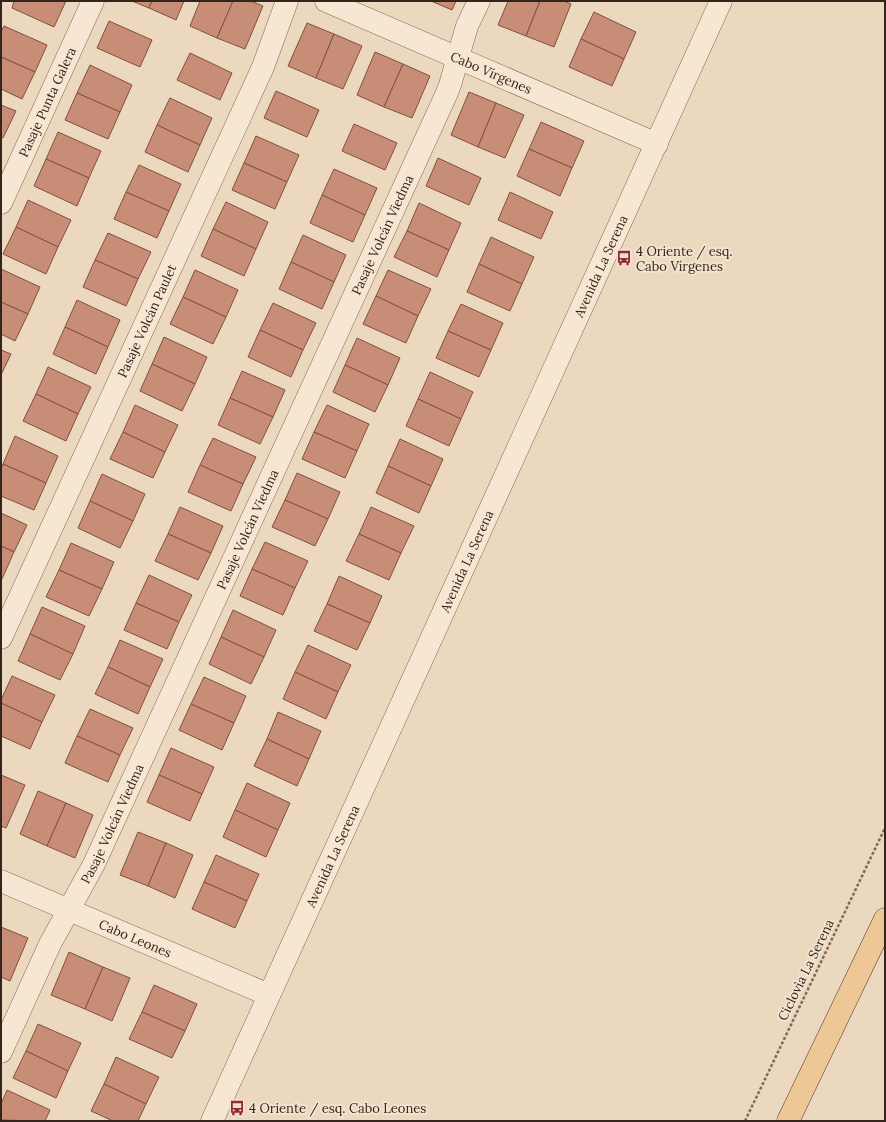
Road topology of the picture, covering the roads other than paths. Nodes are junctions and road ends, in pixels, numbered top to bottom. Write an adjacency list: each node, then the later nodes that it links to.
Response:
1 (93, 1): 8 (street, Pasaje Punta Galera)
2 (287, 1): 9 (street, Pasaje Volcán Paulet)
3 (326, 1): 6 (street, Cabo Vírgenes)
4 (479, 1): 6 (street, Pasaje Volcán Viedma)
5 (721, 1): 7 (street, Avenida La Serena)
6 (458, 58): 7 (street, Cabo Vírgenes); 11 (street, Pasaje Volcán Viedma)
7 (657, 144): 13 (street, Avenida La Serena)
8 (1, 203)
9 (1, 638)
10 (1, 881): 11 (street, Cabo Leones)
11 (69, 910): 13 (street, Cabo Leones); 14 (street, Pasaje Volcán Viedma)
12 (885, 919): 16 (main road)
13 (269, 995): 15 (street, Avenida La Serena)
14 (1, 1052)
15 (212, 1121)
16 (788, 1121)

